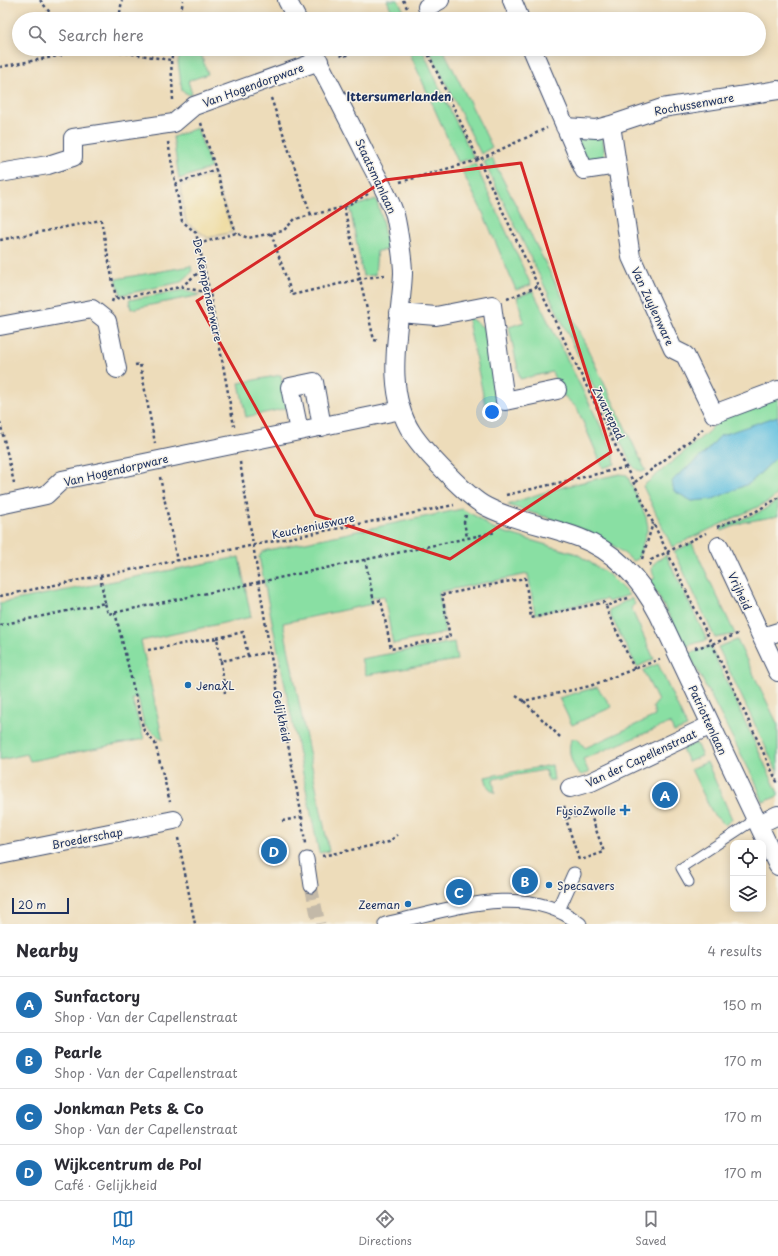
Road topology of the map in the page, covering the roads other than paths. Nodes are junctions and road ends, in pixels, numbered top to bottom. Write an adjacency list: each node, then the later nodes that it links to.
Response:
1 (287, 0): 3 (street)
2 (512, 0): 4 (street)
3 (293, 12)
4 (517, 12)
5 (313, 56): 12 (street, Van Hogendorpware)
6 (316, 56): 13 (street, Staatsmanlaan)
7 (535, 56): 10 (street)
8 (778, 90): 9 (street, Rochussenware)
9 (610, 125): 10 (street); 11 (street, Van Zuylenware)
10 (565, 127): 11 (street)
11 (617, 165): 17 (street, Van Zuylenware)
12 (0, 172)
13 (398, 313): 16 (street); 18 (street, Staatsmanlaan)
14 (0, 326): 15 (street)
15 (117, 369)
16 (557, 390)
17 (778, 390)
18 (401, 410): 19 (street); 22 (street, Staatsmanlaan)
19 (322, 427): 20 (street); 20 (street)
20 (299, 431): 21 (street, Van Hogendorpware)
21 (0, 505)
22 (498, 512): 26 (street, Patriottenlaan)
23 (719, 546): 24 (street, Vrijheid)
24 (765, 632): 25 (street, Vrijheid)
25 (778, 672)
26 (710, 725): 27 (street, Van der Capellenstraat); 30 (street, Patriottenlaan)
27 (566, 794)
28 (778, 815): 30 (street)
29 (174, 820): 31 (street, Broederschap)
30 (758, 821): 33 (street, Patriottenlaan); 35 (lane)
31 (0, 855)
32 (307, 859): 36 (street)
33 (778, 866)
34 (574, 874): 37 (street)
35 (689, 882)
36 (311, 886)
37 (558, 910): 38 (street); 39 (street)
38 (385, 924)
39 (580, 924)

